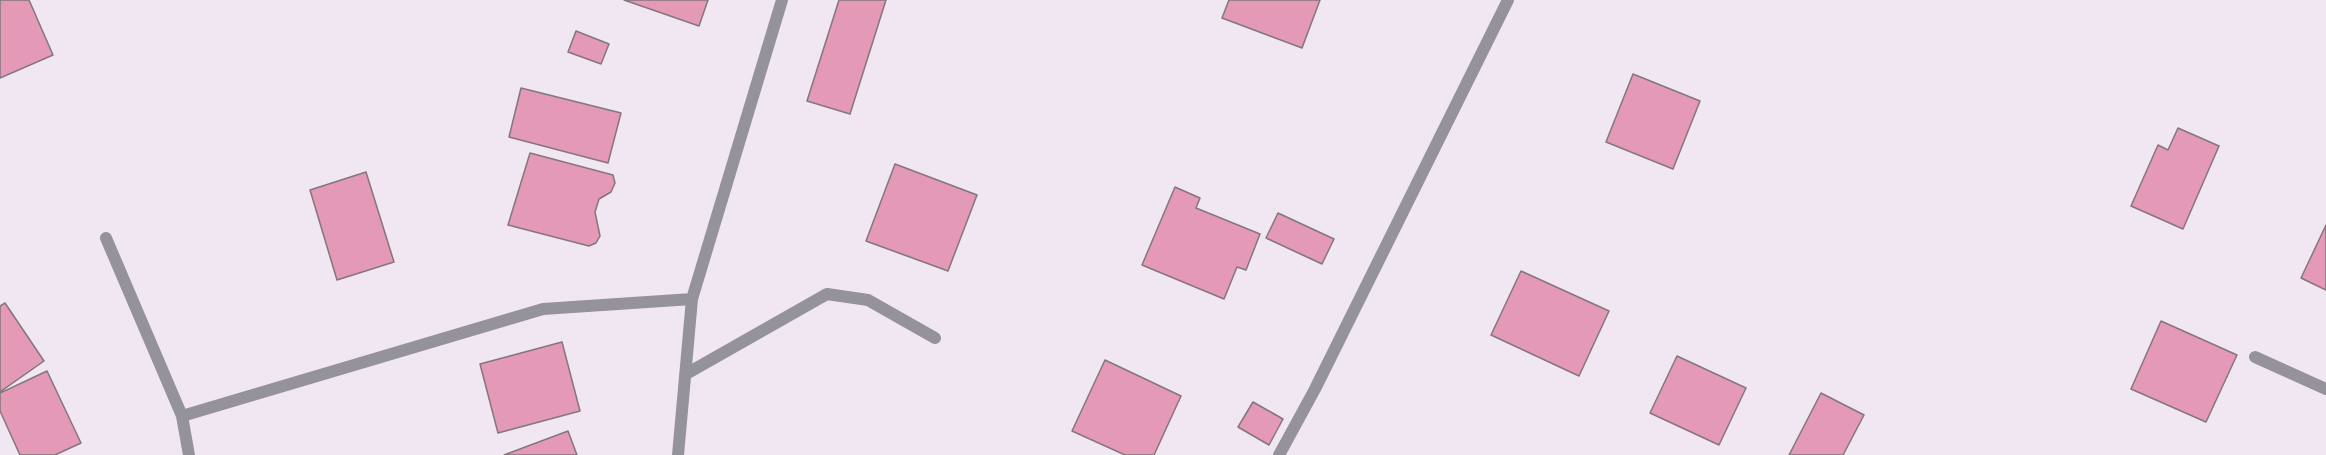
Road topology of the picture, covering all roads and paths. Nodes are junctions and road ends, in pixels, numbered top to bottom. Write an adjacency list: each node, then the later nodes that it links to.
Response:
1 (782, 0): 4 (street)
2 (1508, 0): 12 (street)
3 (106, 238): 9 (street)
4 (692, 299): 7 (street); 9 (street)
5 (935, 338): 7 (street)
6 (2256, 357): 8 (street)
7 (686, 374): 11 (street)
8 (2326, 388)
9 (182, 416): 10 (street)
10 (189, 455)
11 (678, 455)
12 (1280, 455)

